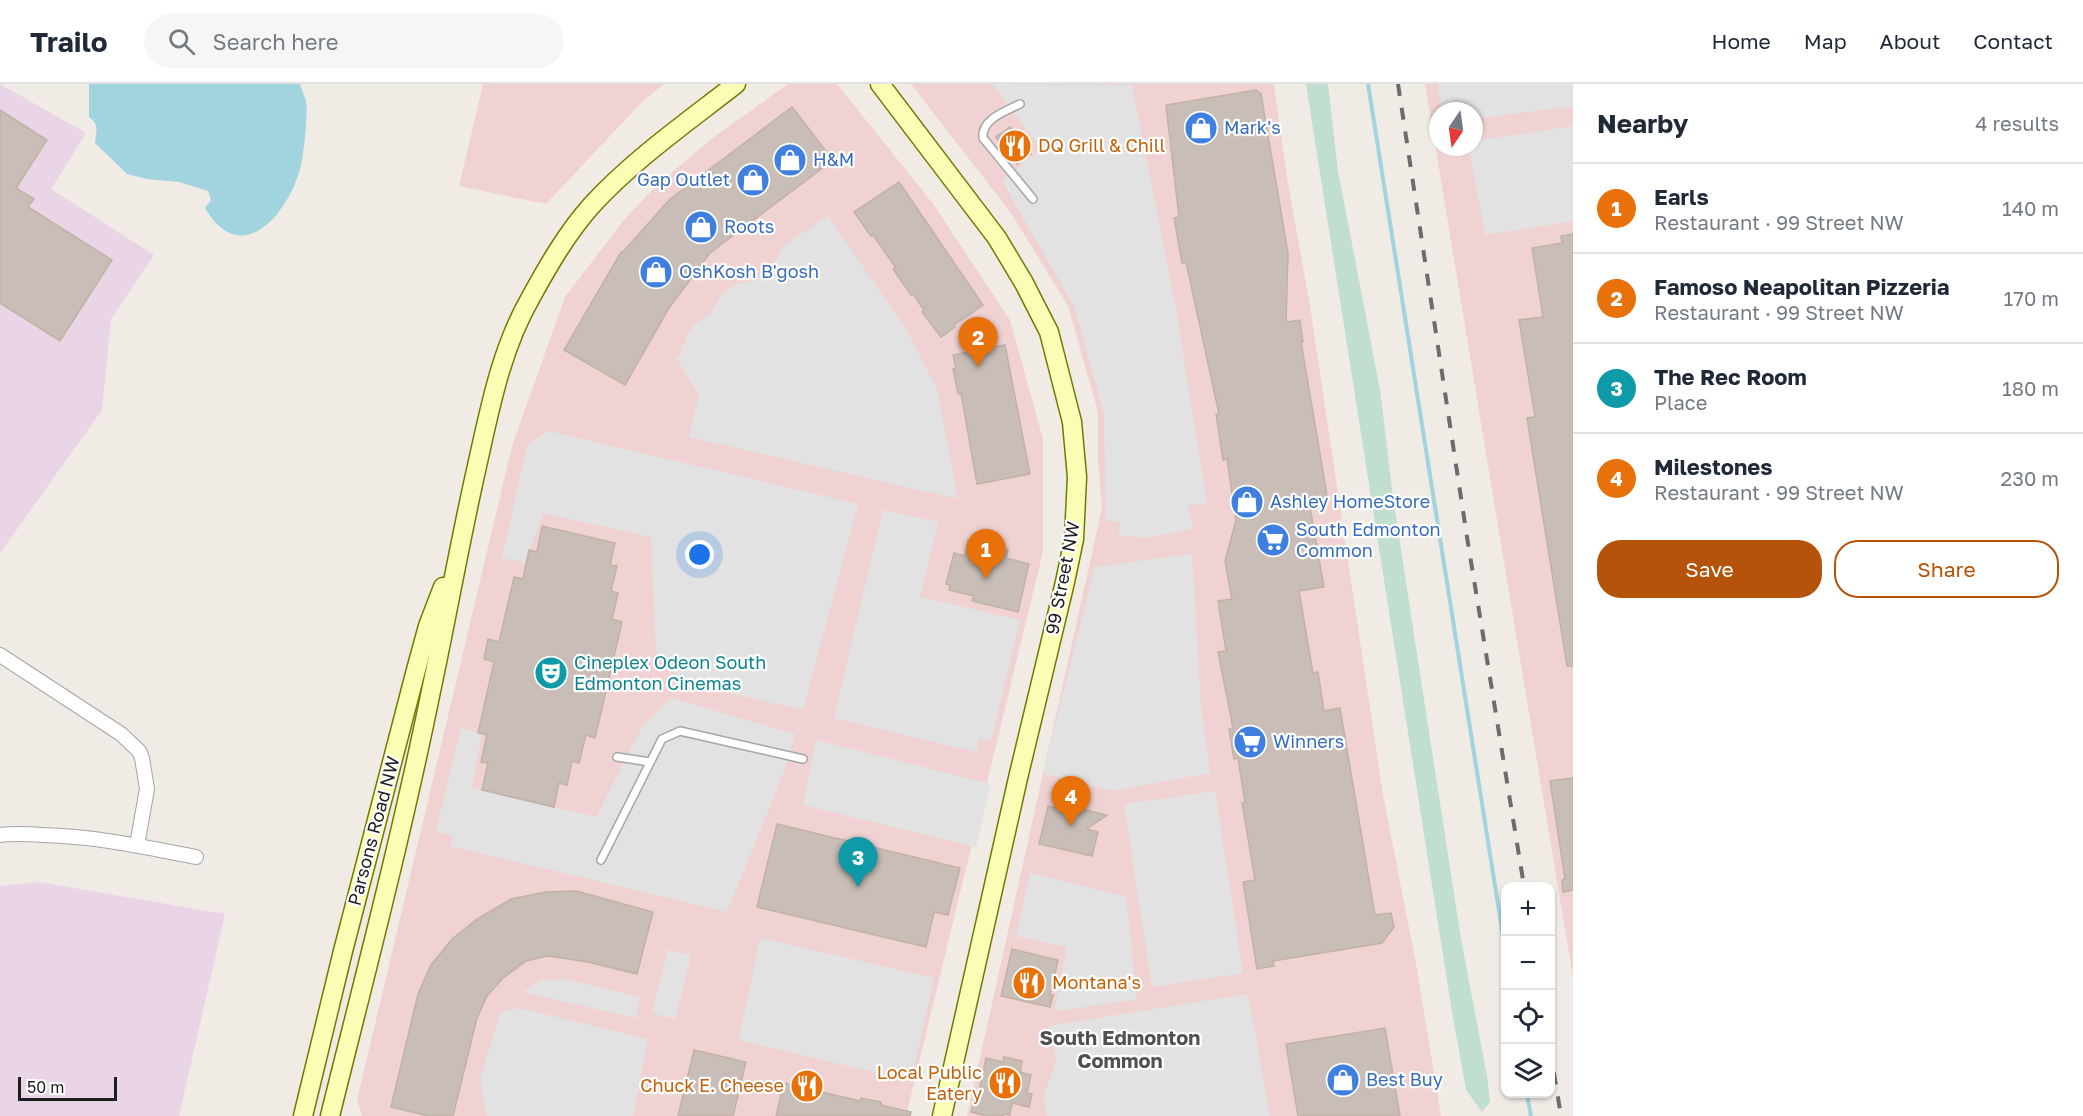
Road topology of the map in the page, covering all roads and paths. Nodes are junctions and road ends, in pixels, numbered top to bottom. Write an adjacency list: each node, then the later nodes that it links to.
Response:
1 (736, 84): 5 (main road, Parsons Road NW)
2 (880, 84): 16 (main road, 99 Street NW)
3 (1020, 104): 4 (lane)
4 (1033, 199)
5 (458, 551): 14 (main road, Parsons Road NW); 15 (main road, Parsons Road NW)
6 (0, 655): 11 (street)
7 (617, 757): 9 (lane)
8 (803, 759): 9 (lane)
9 (650, 762): 13 (lane)
10 (0, 836): 11 (street)
11 (137, 845): 12 (street)
12 (196, 857)
13 (601, 860)
14 (303, 1116)
15 (330, 1116)
16 (942, 1116)

